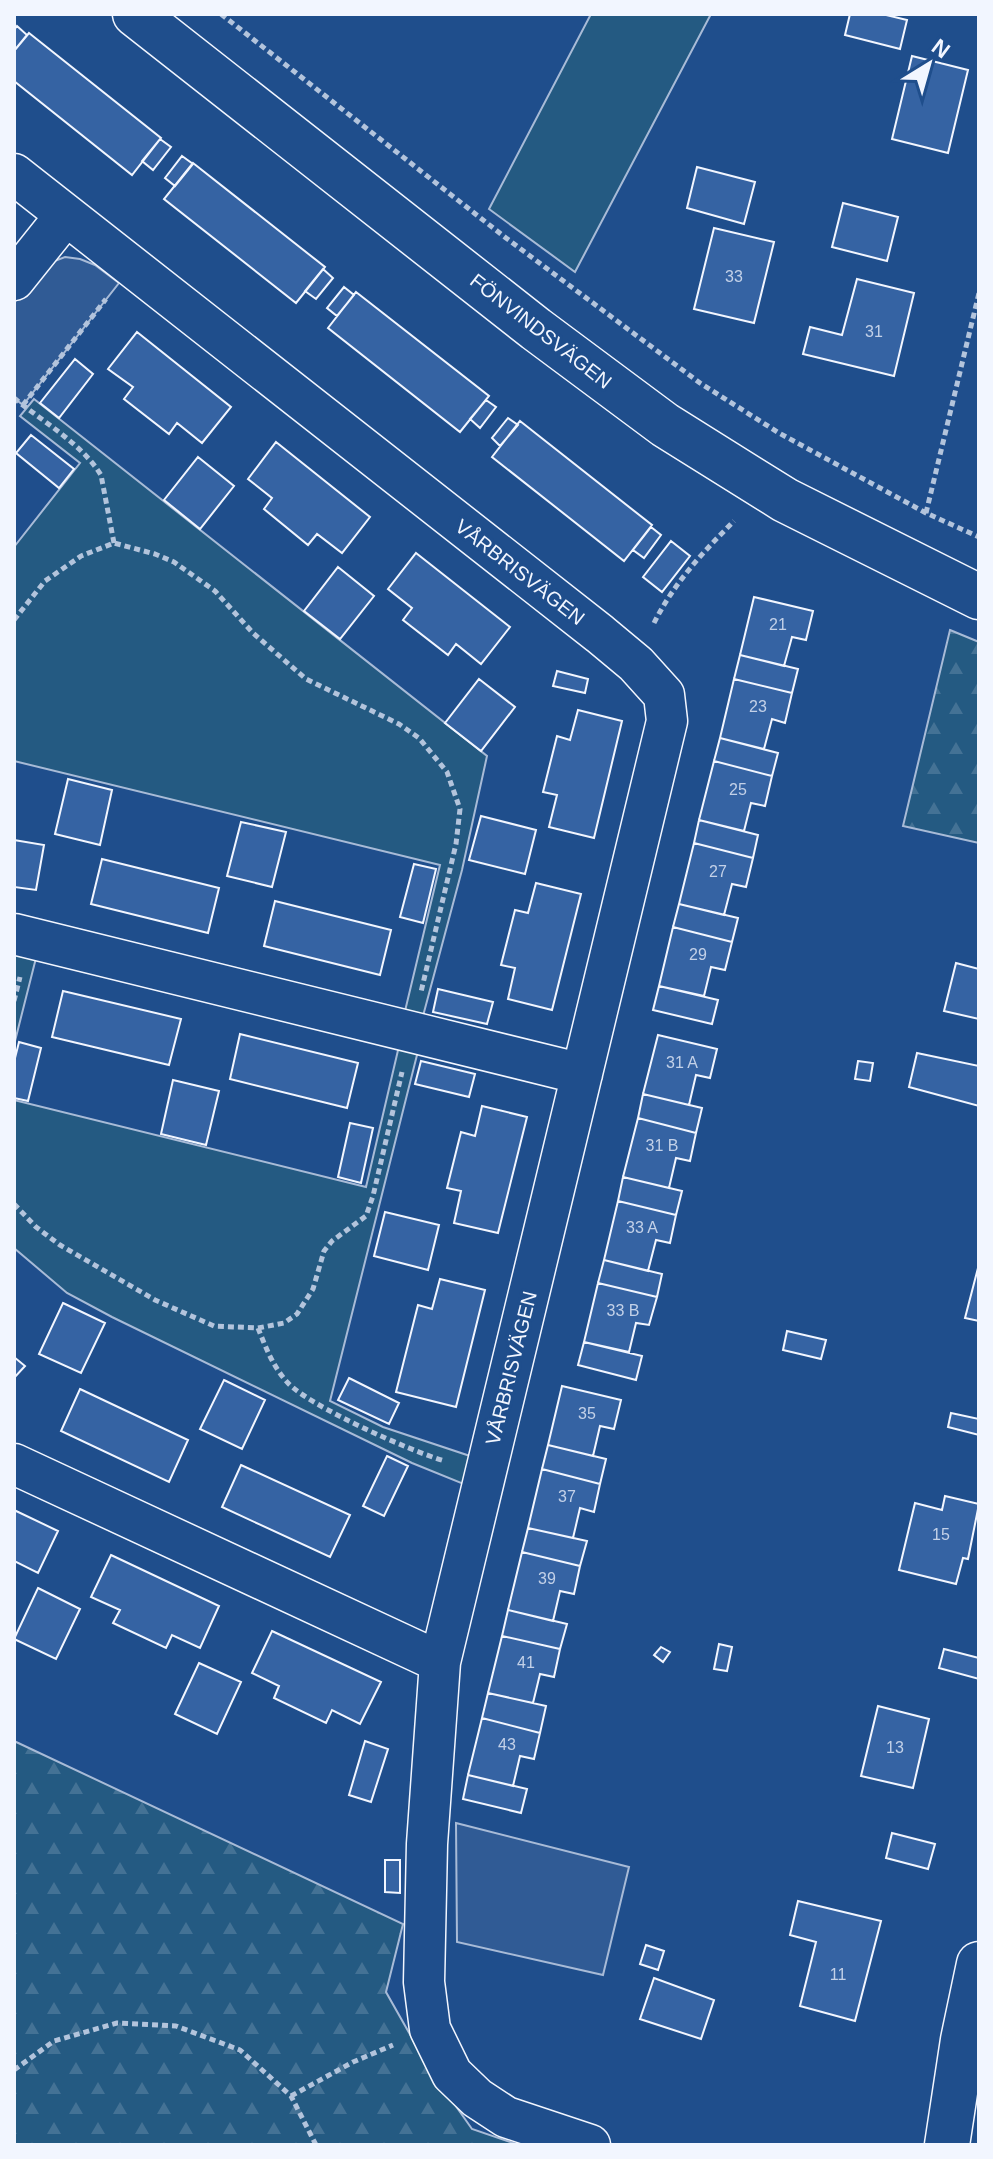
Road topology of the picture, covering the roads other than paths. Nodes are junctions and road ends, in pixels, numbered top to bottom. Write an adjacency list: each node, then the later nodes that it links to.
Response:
1 (135, 14): 5 (street, FÖNVINDSVÄGEN)
2 (14, 174): 3 (street, VÅRBRISVÄGEN)
3 (66, 215): 4 (street); 7 (street, VÅRBRISVÄGEN)
4 (14, 280)
5 (979, 597)
6 (14, 934): 7 (street)
7 (582, 1074): 9 (street, VÅRBRISVÄGEN)
8 (14, 1464): 9 (street)
9 (440, 1662): 11 (street, VÅRBRISVÄGEN)
10 (979, 1964): 12 (street)
11 (590, 2145)
12 (947, 2145)

